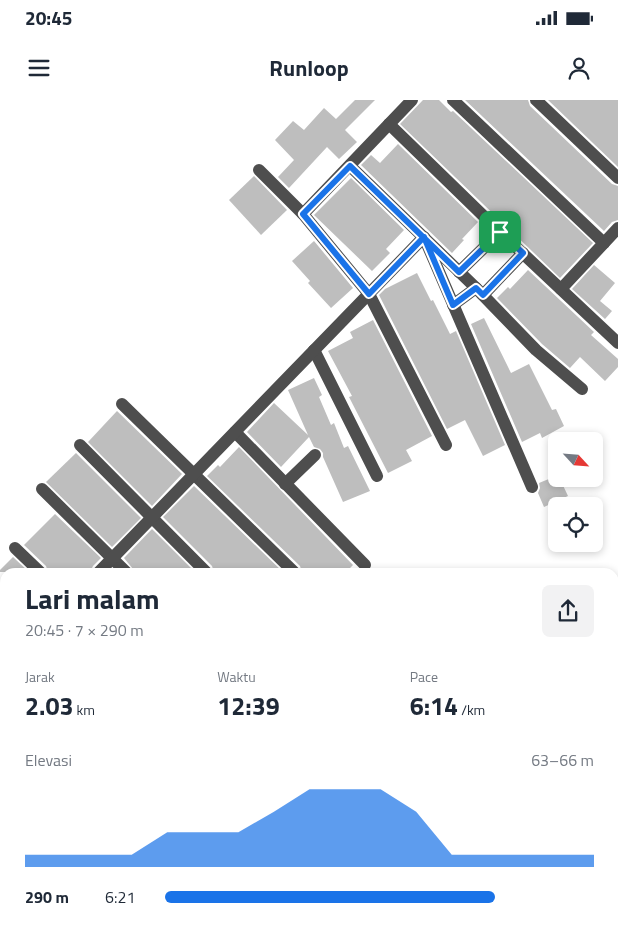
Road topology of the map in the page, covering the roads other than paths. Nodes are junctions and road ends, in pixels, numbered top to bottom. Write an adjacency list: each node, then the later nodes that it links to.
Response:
1 (412, 100): 4 (street)
2 (453, 100): 12 (street)
3 (536, 100): 7 (street)
4 (389, 124): 5 (street); 10 (street)
5 (350, 166): 8 (street); 11 (street)
6 (258, 170): 8 (street)
7 (618, 178)
8 (303, 214): 17 (street)
9 (618, 228): 12 (street)
10 (500, 232): 13 (street); 14 (street)
11 (424, 237): 14 (street); 17 (street); 18 (street)
12 (604, 243): 15 (street)
13 (523, 253): 15 (street); 16 (street)
14 (459, 272): 16 (street)
15 (562, 289): 19 (street)
16 (480, 292): 18 (street); 21 (street)
17 (369, 294): 20 (street); 25 (street)
18 (453, 305): 30 (street)
19 (618, 343)
20 (314, 350): 23 (street); 28 (street)
21 (582, 389)
22 (122, 404): 27 (street)
23 (235, 432): 27 (street); 29 (street)
24 (80, 445): 32 (street)
25 (446, 445)
26 (314, 455): 29 (street)
27 (194, 474): 32 (street); 40 (street)
28 (377, 476)
29 (285, 484): 35 (street)
30 (532, 487)
31 (42, 489): 34 (street)
32 (153, 517): 34 (street); 39 (street)
33 (15, 548): 36 (street)
34 (112, 559): 37 (street); 38 (street)
35 (365, 565)
36 (36, 568)
37 (103, 568)
38 (122, 568)
39 (202, 568)
40 (290, 568)

